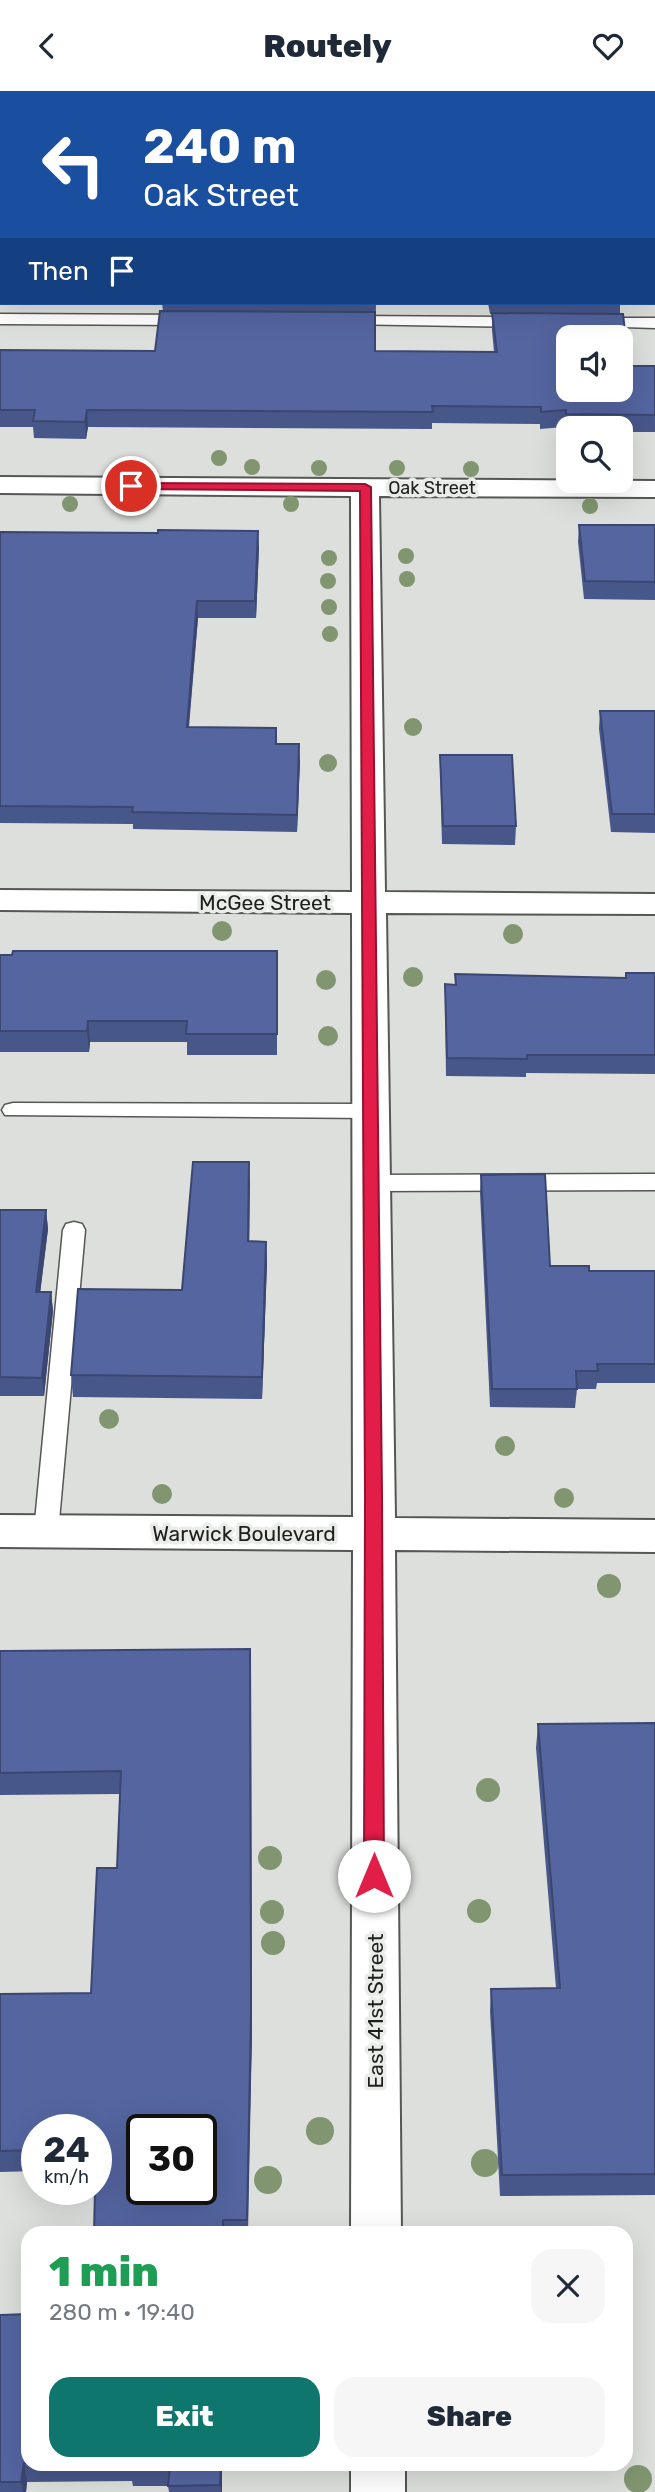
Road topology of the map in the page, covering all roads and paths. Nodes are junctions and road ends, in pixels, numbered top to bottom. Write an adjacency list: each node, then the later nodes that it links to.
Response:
1 (0, 319): 2 (lane)
2 (204, 321)
3 (327, 321): 4 (lane)
4 (532, 322)
5 (573, 322): 6 (lane)
6 (655, 323)
7 (0, 485): 8 (street, Oak Street)
8 (365, 487): 9 (street, Oak Street); 11 (street, East 41st Street)
9 (655, 489)
10 (0, 900): 11 (street, McGee Street)
11 (369, 902): 12 (street, McGee Street); 14 (street, East 41st Street)
12 (655, 904)
13 (13, 1110): 14 (lane)
14 (371, 1111): 16 (street, East 41st Street)
15 (655, 1182): 16 (lane)
16 (372, 1183): 20 (street, East 41st Street)
17 (74, 1230): 19 (lane)
18 (0, 1531): 19 (street, Warwick Boulevard)
19 (46, 1532): 20 (street, Warwick Boulevard)
20 (374, 1534): 21 (street, Warwick Boulevard); 22 (street, East 41st Street)
21 (655, 1536)
22 (376, 2226)
23 (378, 2471): 24 (street)
24 (378, 2492)

